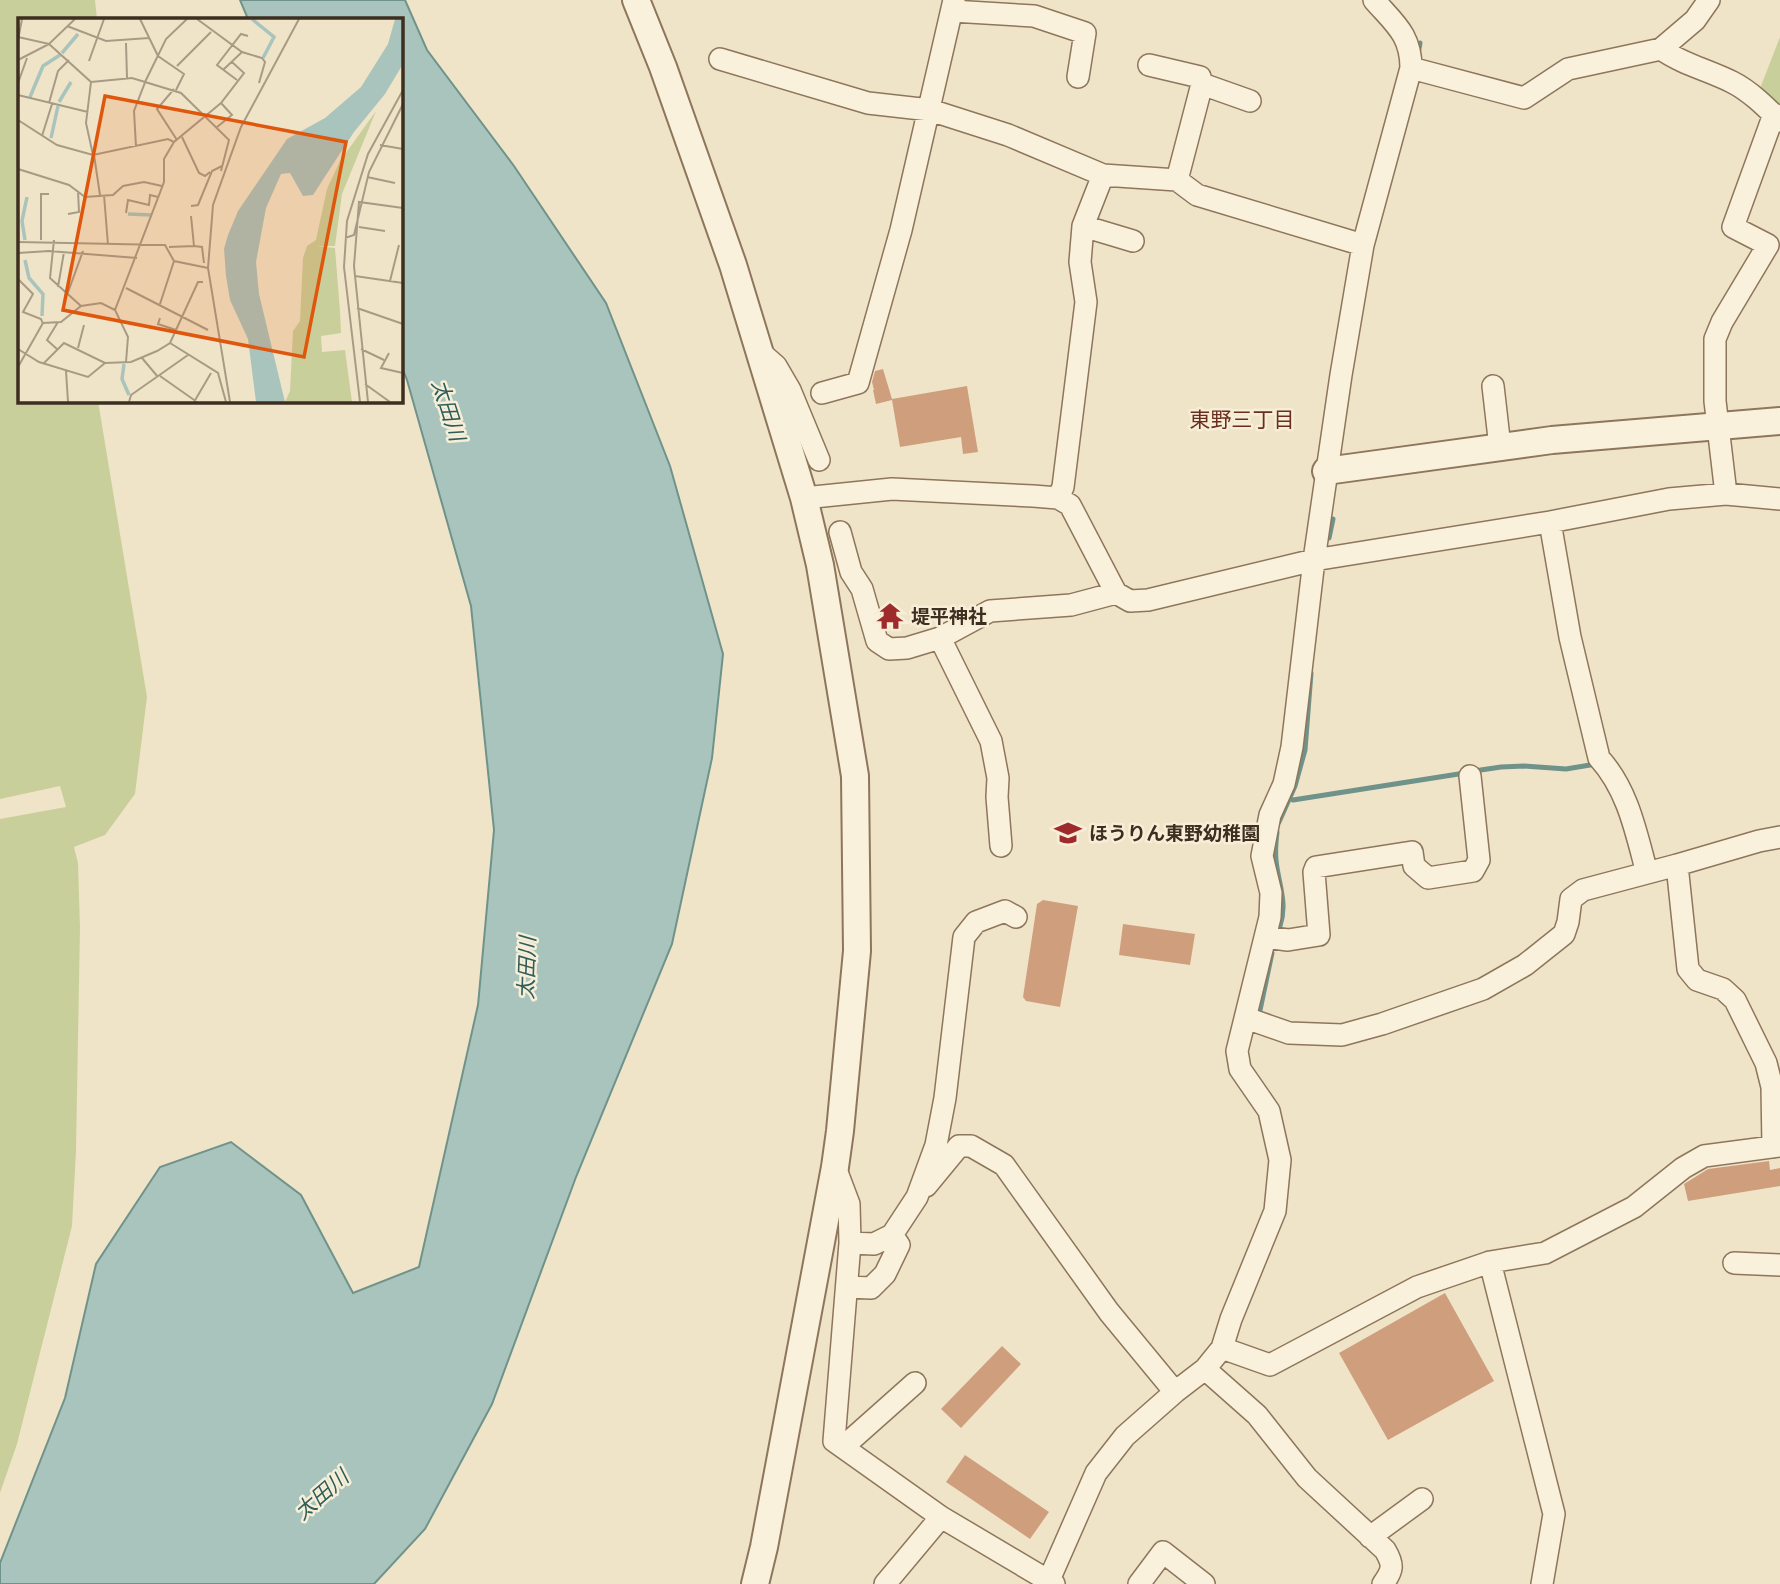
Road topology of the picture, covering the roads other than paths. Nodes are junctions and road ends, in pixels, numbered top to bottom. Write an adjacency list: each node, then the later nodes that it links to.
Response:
1 (636, 0): 19 (street)
2 (1374, 0): 8 (street)
3 (1709, 0): 5 (street)
4 (953, 5): 9 (street); 12 (street)
5 (1661, 49): 8 (street); 13 (street)
6 (720, 59): 12 (street)
7 (1149, 65): 10 (street)
8 (1411, 68): 18 (street)
9 (1077, 77)
10 (1202, 84): 11 (street); 15 (street)
11 (1250, 100)
12 (930, 110): 14 (street); 21 (street)
13 (1777, 117): 23 (street)
14 (1103, 175): 15 (street); 16 (street)
15 (1177, 180): 18 (street)
16 (1083, 226): 17 (street); 29 (street)
17 (1133, 241)
18 (1363, 245): 26 (street)
19 (759, 350): 25 (street); 28 (street)
20 (1493, 386): 24 (street)
21 (822, 393)
22 (1780, 421): 23 (street)
23 (1718, 426): 24 (street); 27 (street)
24 (1500, 447): 26 (street)
25 (819, 460)
26 (1326, 471): 33 (street)
27 (1726, 494): 30 (street); 31 (street)
28 (804, 498): 29 (street); 47 (street)
29 (1058, 498): 35 (street)
30 (1780, 499)
31 (1550, 522): 33 (street); 42 (street)
32 (840, 532): 34 (street)
33 (1314, 560): 35 (street); 44 (street)
34 (851, 572): 36 (street); 37 (street)
35 (1116, 593): 37 (street)
36 (854, 599)
37 (940, 638): 40 (street)
38 (1470, 776): 44 (street)
39 (1780, 837): 41 (street)
40 (1001, 846)
41 (1677, 865): 42 (street); 46 (street)
42 (1647, 873): 45 (street)
43 (1016, 917): 48 (street)
44 (1266, 936): 45 (street)
45 (1246, 1018): 55 (street)
46 (1777, 1147): 51 (street)
47 (835, 1167): 50 (street); 64 (street)
48 (917, 1197): 49 (street); 58 (street)
49 (892, 1235): 50 (street); 54 (street)
50 (850, 1243): 54 (street)
51 (1490, 1262): 55 (street); 69 (street)
52 (1734, 1263): 53 (street)
53 (1780, 1265)
54 (848, 1287): 59 (street)
55 (1222, 1348): 56 (street)
56 (1205, 1368): 58 (street); 62 (street)
57 (915, 1383): 59 (street)
58 (1175, 1392): 63 (street)
59 (843, 1447): 61 (street)
60 (1422, 1499): 62 (street)
61 (941, 1517): 63 (street); 65 (street)
62 (1370, 1537): 68 (street)
63 (1049, 1582)
64 (755, 1584)
65 (885, 1584)
66 (1139, 1584): 67 (street)
67 (1204, 1584)
68 (1382, 1584)
69 (1542, 1584)

